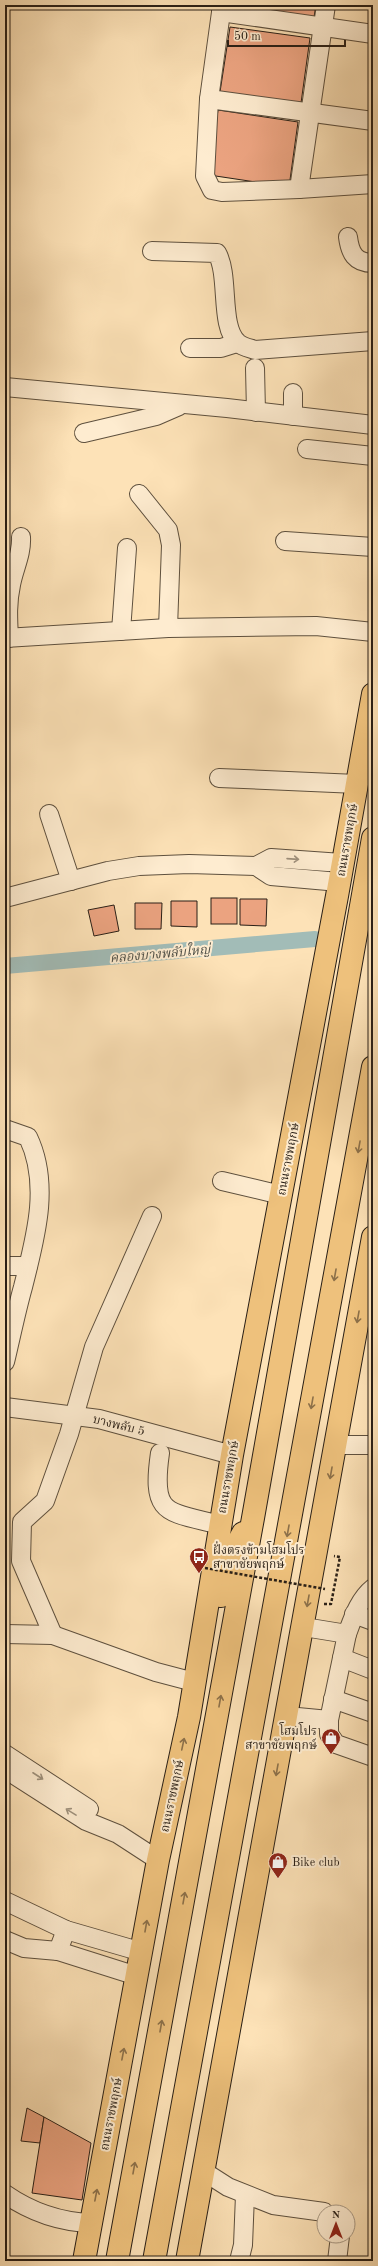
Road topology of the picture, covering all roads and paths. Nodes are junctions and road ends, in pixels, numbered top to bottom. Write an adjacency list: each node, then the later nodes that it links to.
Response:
1 (326, 5): 3 (street)
2 (222, 9): 3 (street); 5 (street)
3 (323, 28): 4 (street); 6 (street)
4 (373, 34)
5 (209, 99): 6 (street); 9 (street)
6 (311, 112): 7 (street); 9 (street)
7 (373, 121)
8 (373, 184): 9 (street)
9 (299, 189)
10 (348, 237): 12 (street)
11 (152, 251): 14 (street)
12 (373, 263)
13 (373, 341): 14 (street)
14 (237, 343): 15 (street)
15 (190, 348)
16 (255, 368): 20 (street)
17 (5, 387): 19 (street)
18 (293, 393): 21 (street)
19 (184, 405): 20 (street); 23 (street)
20 (256, 412): 21 (street)
21 (293, 416): 22 (street)
22 (373, 425)
23 (84, 433)
24 (307, 449): 25 (street)
25 (373, 456)
26 (139, 494): 32 (street)
27 (21, 537): 31 (street)
28 (284, 541): 29 (street)
29 (373, 547)
30 (127, 548): 33 (street)
31 (6, 610): 35 (street)
32 (168, 628): 33 (street); 34 (street)
33 (121, 631): 35 (street)
34 (373, 632)
35 (7, 638)
36 (373, 694): 38 (main road, ถนนราชพฤกษ์)
37 (219, 778): 38 (street)
38 (357, 784): 41 (main road, ถนนราชพฤกษ์)
39 (49, 814): 42 (street)
40 (373, 838): 44 (main road, ถนนราชพฤกษ์)
41 (339, 880): 42 (street); 44 (main road); 48 (main road, ถนนราชพฤกษ์)
42 (71, 881): 43 (street)
43 (5, 898)
44 (342, 1007): 61 (main road, ถนนราชพฤกษ์)
45 (373, 1067): 97 (main road, one-way to 97)
46 (5, 1129): 52 (street)
47 (222, 1181): 48 (street)
48 (281, 1195): 60 (main road, ถนนราชพฤกษ์)
49 (152, 1216): 56 (street)
50 (373, 1238): 57 (main road, one-way to 57)
51 (5, 1266): 52 (street)
52 (28, 1266): 53 (street)
53 (12, 1301): 54 (street)
54 (5, 1362)
55 (5, 1407): 56 (street, บางพลับ 5)
56 (75, 1415): 60 (street, บางพลับ 5); 71 (street)
57 (336, 1445): 58 (street); 68 (main road, one-way to 68)
58 (373, 1445)
59 (160, 1453): 62 (street)
60 (232, 1455): 62 (main road, ถนนราชพฤกษ์)
61 (253, 1518): 78 (main road); 96 (main road, ถนนราชพฤกษ์, one-way to 61)
62 (220, 1525): 74 (main road, ถนนราชพฤกษ์)
63 (340, 1557): 64 (path, bridge)
64 (205, 1568)
65 (373, 1588): 66 (street)
66 (354, 1614): 67 (street); 70 (street)
67 (373, 1621)
68 (304, 1627): 70 (street); 77 (main road)
69 (5, 1634): 71 (street)
70 (347, 1634): 72 (street)
71 (54, 1635): 74 (street)
72 (342, 1658): 73 (street); 75 (street)
73 (373, 1670)
74 (194, 1682): 78 (main road, ถนนราชพฤกษ์)
75 (333, 1699): 76 (street); 79 (street)
76 (373, 1713)
77 (287, 1716): 79 (street); 89 (main road, one-way to 89)
78 (189, 1717): 82 (main road, ถนนราชพฤกษ์, one-way to 78)
79 (329, 1720): 80 (street)
80 (373, 1757)
81 (10, 1765): 82 (street)
82 (158, 1860): 87 (main road, ถนนราชพฤกษ์, one-way to 82)
83 (5, 1901): 84 (street)
84 (66, 1930): 86 (street); 87 (street)
85 (5, 1940): 86 (street)
86 (58, 1951): 88 (street)
87 (142, 1952): 88 (main road, ถนนราชพฤกษ์)
88 (137, 1976): 93 (main road, ถนนราชพฤกษ์, one-way to 88)
89 (204, 2171): 91 (street); 98 (main road)
90 (5, 2194): 93 (street)
91 (245, 2195): 92 (street); 99 (street)
92 (316, 2211)
93 (91, 2223): 95 (main road, ถนนราชพฤกษ์)
94 (339, 2244): 100 (street)
95 (84, 2261)
96 (117, 2261)
97 (154, 2261)
98 (187, 2261)
99 (239, 2261)
100 (337, 2261)

